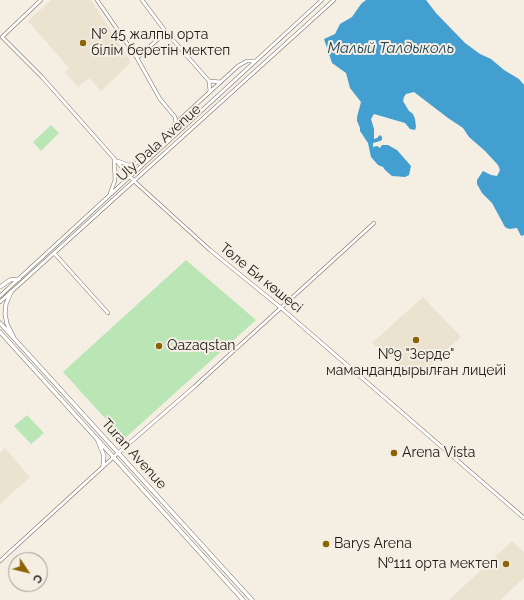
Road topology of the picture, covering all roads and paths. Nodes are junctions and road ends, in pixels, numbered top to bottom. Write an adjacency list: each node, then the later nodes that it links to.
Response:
1 (41, 0): 18 (street, Төле Би көшесі)
2 (97, 0): 11 (street)
3 (142, 0): 6 (street)
4 (322, 0): 7 (street, Uly Dala Avenue)
5 (334, 0): 8 (street, Uly Dala Avenue)
6 (166, 32): 11 (street); 13 (street)
7 (283, 36): 8 (street); 9 (street, Uly Dala Avenue)
8 (288, 41): 10 (street, Uly Dala Avenue)
9 (272, 46): 10 (street); 12 (street, Uly Dala Avenue)
10 (277, 52): 21 (street, Uly Dala Avenue)
11 (137, 58): 16 (street)
12 (256, 61): 14 (street); 17 (street, Uly Dala Avenue)
13 (209, 81): 14 (street); 15 (street)
14 (221, 82): 15 (street)
15 (210, 92): 16 (street)
16 (176, 122): 17 (street)
17 (166, 143): 19 (street, Uly Dala Avenue)
18 (114, 158): 19 (street); 20 (street, Төле Би көшесі); 22 (street)
19 (150, 158): 20 (street, Uly Dala Avenue)
20 (130, 176): 21 (street, Төле Би көшесі); 22 (street, Uly Dala Avenue)
21 (134, 181): 24 (street, Uly Dala Avenue); 30 (street, Төле Би көшесі)
22 (110, 194): 25 (street, Uly Dala Avenue)
23 (374, 223): 30 (street)
24 (54, 253): 27 (street, Uly Dala Avenue); 31 (street)
25 (18, 279): 26 (main road); 28 (street, Uly Dala Avenue)
26 (0, 287)
27 (11, 292): 29 (street, Uly Dala Avenue); 35 (main road)
28 (0, 296)
29 (0, 302)
30 (280, 307): 38 (street); 41 (street, Төле Би көшесі)
31 (108, 313)
32 (0, 323): 35 (main road, Turan Avenue)
33 (0, 332): 36 (main road, Turan Avenue)
34 (0, 336): 36 (main road)
35 (14, 339): 38 (main road, Turan Avenue)
36 (8, 341): 37 (main road, Turan Avenue)
37 (98, 440): 39 (main road, Turan Avenue); 40 (main road)
38 (118, 453): 39 (street); 44 (main road, Turan Avenue)
39 (113, 457): 40 (street); 43 (main road, Turan Avenue)
40 (103, 466): 42 (street)
41 (524, 518)
42 (0, 561)
43 (243, 600)
44 (252, 600)

